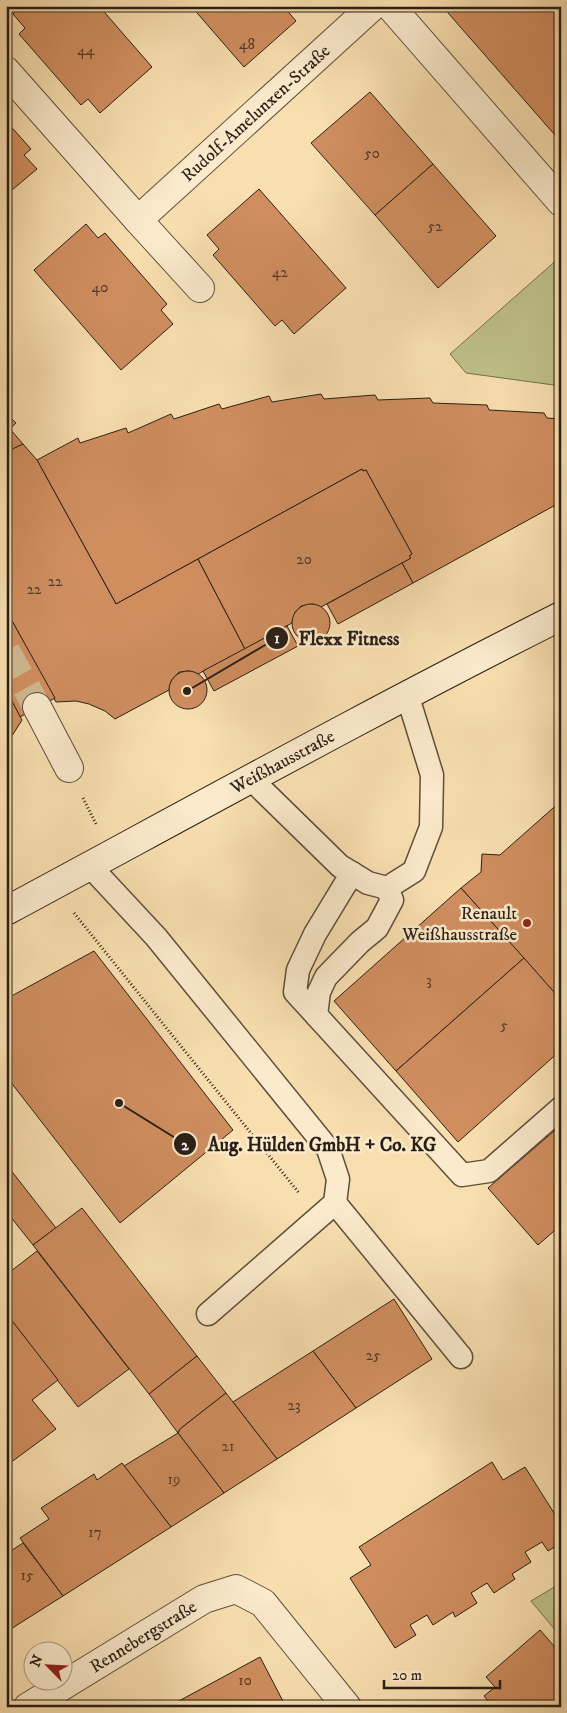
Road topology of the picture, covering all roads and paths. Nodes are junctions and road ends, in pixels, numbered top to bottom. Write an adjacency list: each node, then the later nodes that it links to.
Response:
1 (373, 6): 5 (street, Rudolf-Amelunxen-Straße)
2 (390, 6): 4 (street)
3 (6, 71): 5 (street)
4 (561, 202)
5 (138, 220): 6 (street)
6 (200, 288)
7 (561, 616): 8 (street, Weißhausstraße)
8 (407, 694): 10 (street, Weißhausstraße); 15 (lane)
9 (37, 707): 11 (street)
10 (250, 778): 12 (street, Weißhausstraße); 13 (lane)
11 (74, 779): 12 (path)
12 (100, 859): 14 (street, Weißhausstraße); 19 (lane)
13 (352, 873): 15 (lane); 17 (lane)
14 (52, 887): 16 (street, Weißhausstraße); 19 (path)
15 (387, 888): 17 (lane)
16 (6, 911)
17 (316, 1015): 18 (lane)
18 (561, 1108)
19 (326, 1210): 20 (lane); 21 (lane)
20 (208, 1314)
21 (460, 1357)
22 (28, 1707): 23 (street, Rennebergstraße)
23 (347, 1707)

